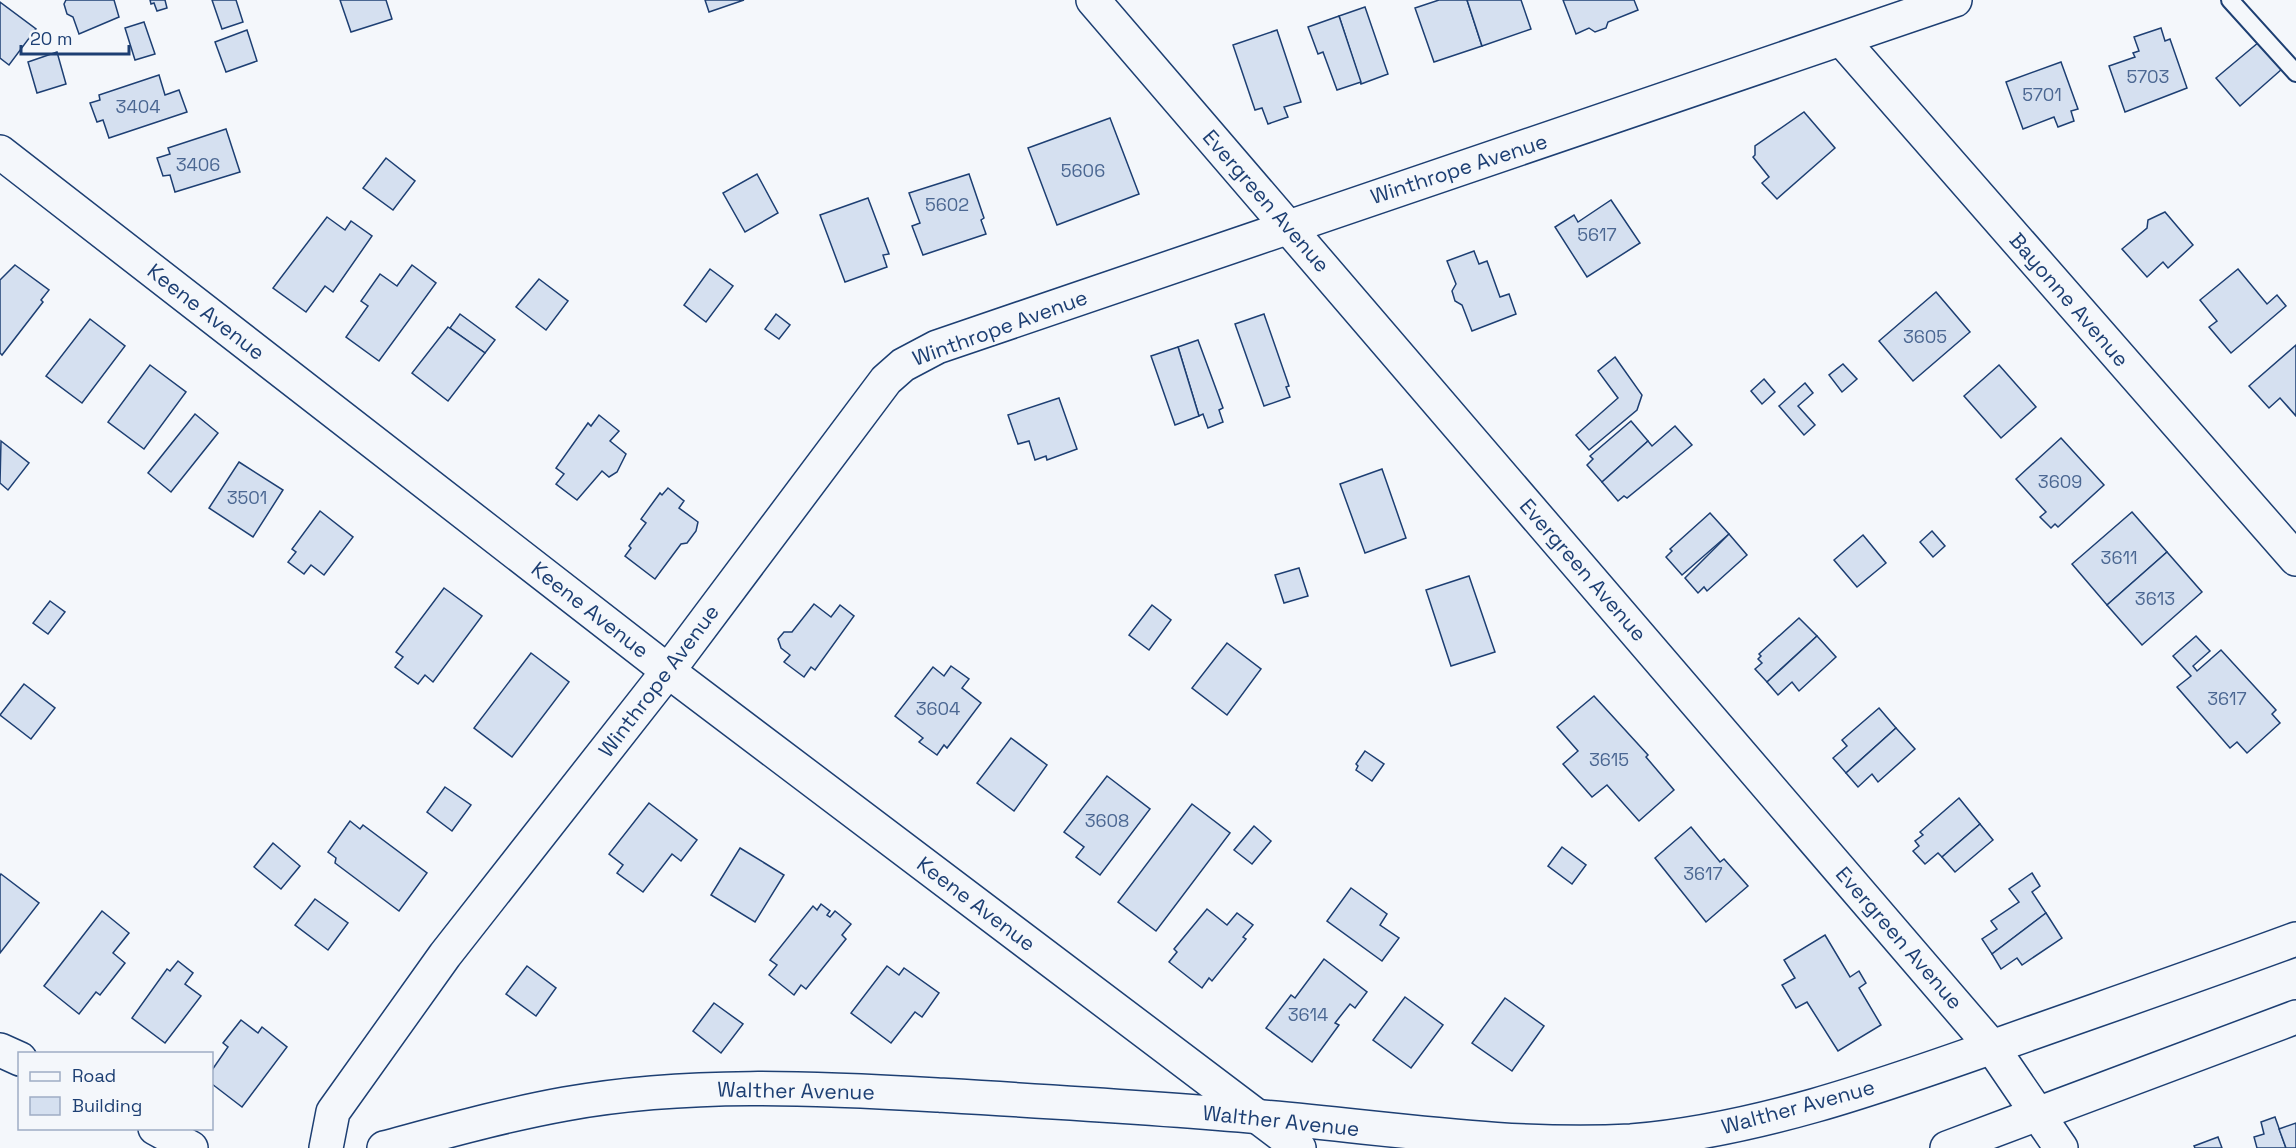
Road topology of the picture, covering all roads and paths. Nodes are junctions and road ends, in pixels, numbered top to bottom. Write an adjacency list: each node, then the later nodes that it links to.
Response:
1 (1093, 0): 7 (street, Evergreen Avenue)
2 (1955, 0): 4 (street, Winthrope Avenue)
3 (2230, 0): 5 (lane)
4 (1842, 40): 7 (street, Winthrope Avenue); 8 (street, Bayonne Avenue)
5 (2296, 73)
6 (0, 152): 9 (street, Keene Avenue)
7 (1288, 226): 9 (street, Winthrope Avenue); 12 (street, Evergreen Avenue)
8 (2296, 559)
9 (668, 671): 16 (street, Keene Avenue); 19 (street, Winthrope Avenue)
10 (2296, 939): 12 (street, Walther Avenue)
11 (2296, 1017): 15 (street)
12 (1992, 1047): 15 (street, Evergreen Avenue); 16 (street, Walther Avenue)
13 (0, 1050): 14 (street)
14 (18, 1058)
15 (2038, 1114): 22 (street); 23 (street, Evergreen Avenue)
16 (1256, 1116): 20 (street, Walther Avenue); 21 (street, Keene Avenue)
17 (159, 1130): 18 (street)
18 (191, 1148)
19 (326, 1148)
20 (384, 1148)
21 (1299, 1148)
22 (1947, 1148)
23 (2061, 1148)

